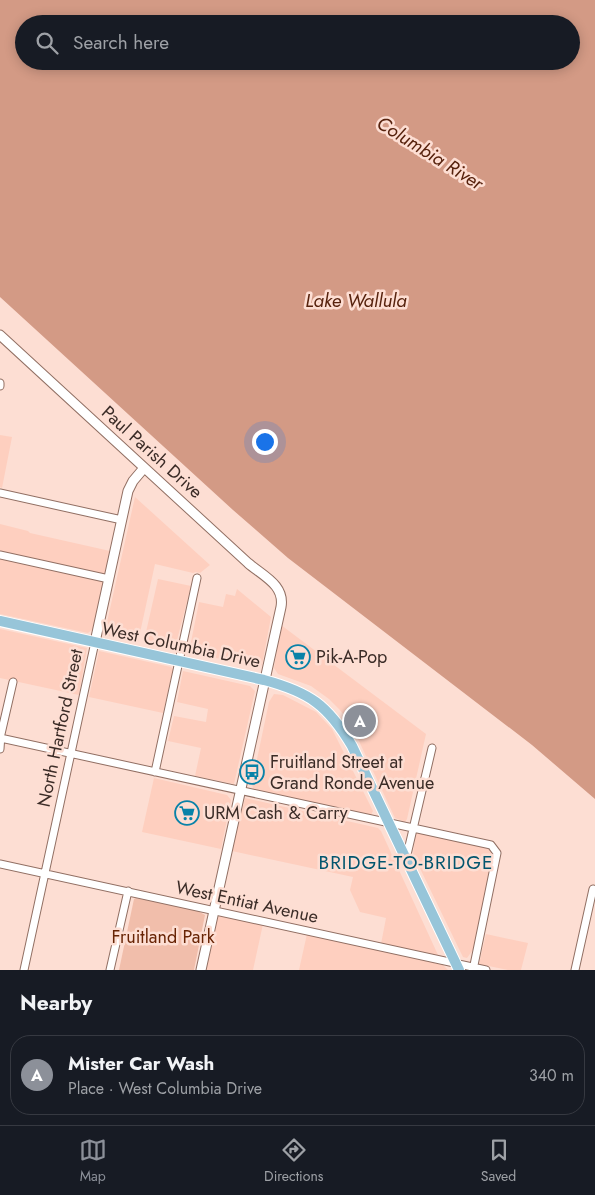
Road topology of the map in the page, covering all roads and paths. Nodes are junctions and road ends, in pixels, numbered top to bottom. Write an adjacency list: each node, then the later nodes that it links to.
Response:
1 (0, 335): 2 (street, Paul Parish Drive)
2 (144, 468): 4 (street, North Hartford Street); 11 (street, Paul Parish Drive)
3 (0, 493): 4 (street)
4 (122, 520): 7 (street, North Hartford Street)
5 (0, 555): 7 (street)
6 (197, 578): 10 (street)
7 (110, 579): 9 (street, North Hartford Street)
8 (0, 621): 9 (main road, West Columbia Drive)
9 (96, 642): 10 (main road, West Columbia Drive); 16 (street, North Hartford Street)
10 (179, 661): 11 (main road, West Columbia Drive); 17 (street)
11 (264, 680): 18 (street); 19 (main road, West Columbia Drive)
12 (13, 682): 13 (street)
13 (1, 738): 15 (street); 16 (street)
14 (432, 748): 20 (street)
15 (0, 749)
16 (71, 754): 17 (street); 23 (street, North Hartford Street)
17 (155, 772): 18 (street)
18 (240, 790): 19 (street); 26 (street)
19 (389, 823): 20 (street); 21 (main road, West Columbia Drive)
20 (414, 828): 21 (street); 28 (street)
21 (406, 859): 27 (main road, West Columbia Drive)
22 (0, 864): 23 (street, West Entiat Avenue)
23 (45, 873): 25 (street, West Entiat Avenue); 29 (street, North Hartford Street)
24 (593, 888): 33 (street)
25 (128, 891): 26 (street, West Entiat Avenue); 30 (street)
26 (214, 910): 27 (street, West Entiat Avenue); 31 (street)
27 (457, 966): 28 (street, West Entiat Avenue)
28 (473, 969): 32 (street, West Entiat Avenue)
29 (24, 970)
30 (110, 970)
31 (200, 970)
32 (486, 970)
33 (576, 970)

